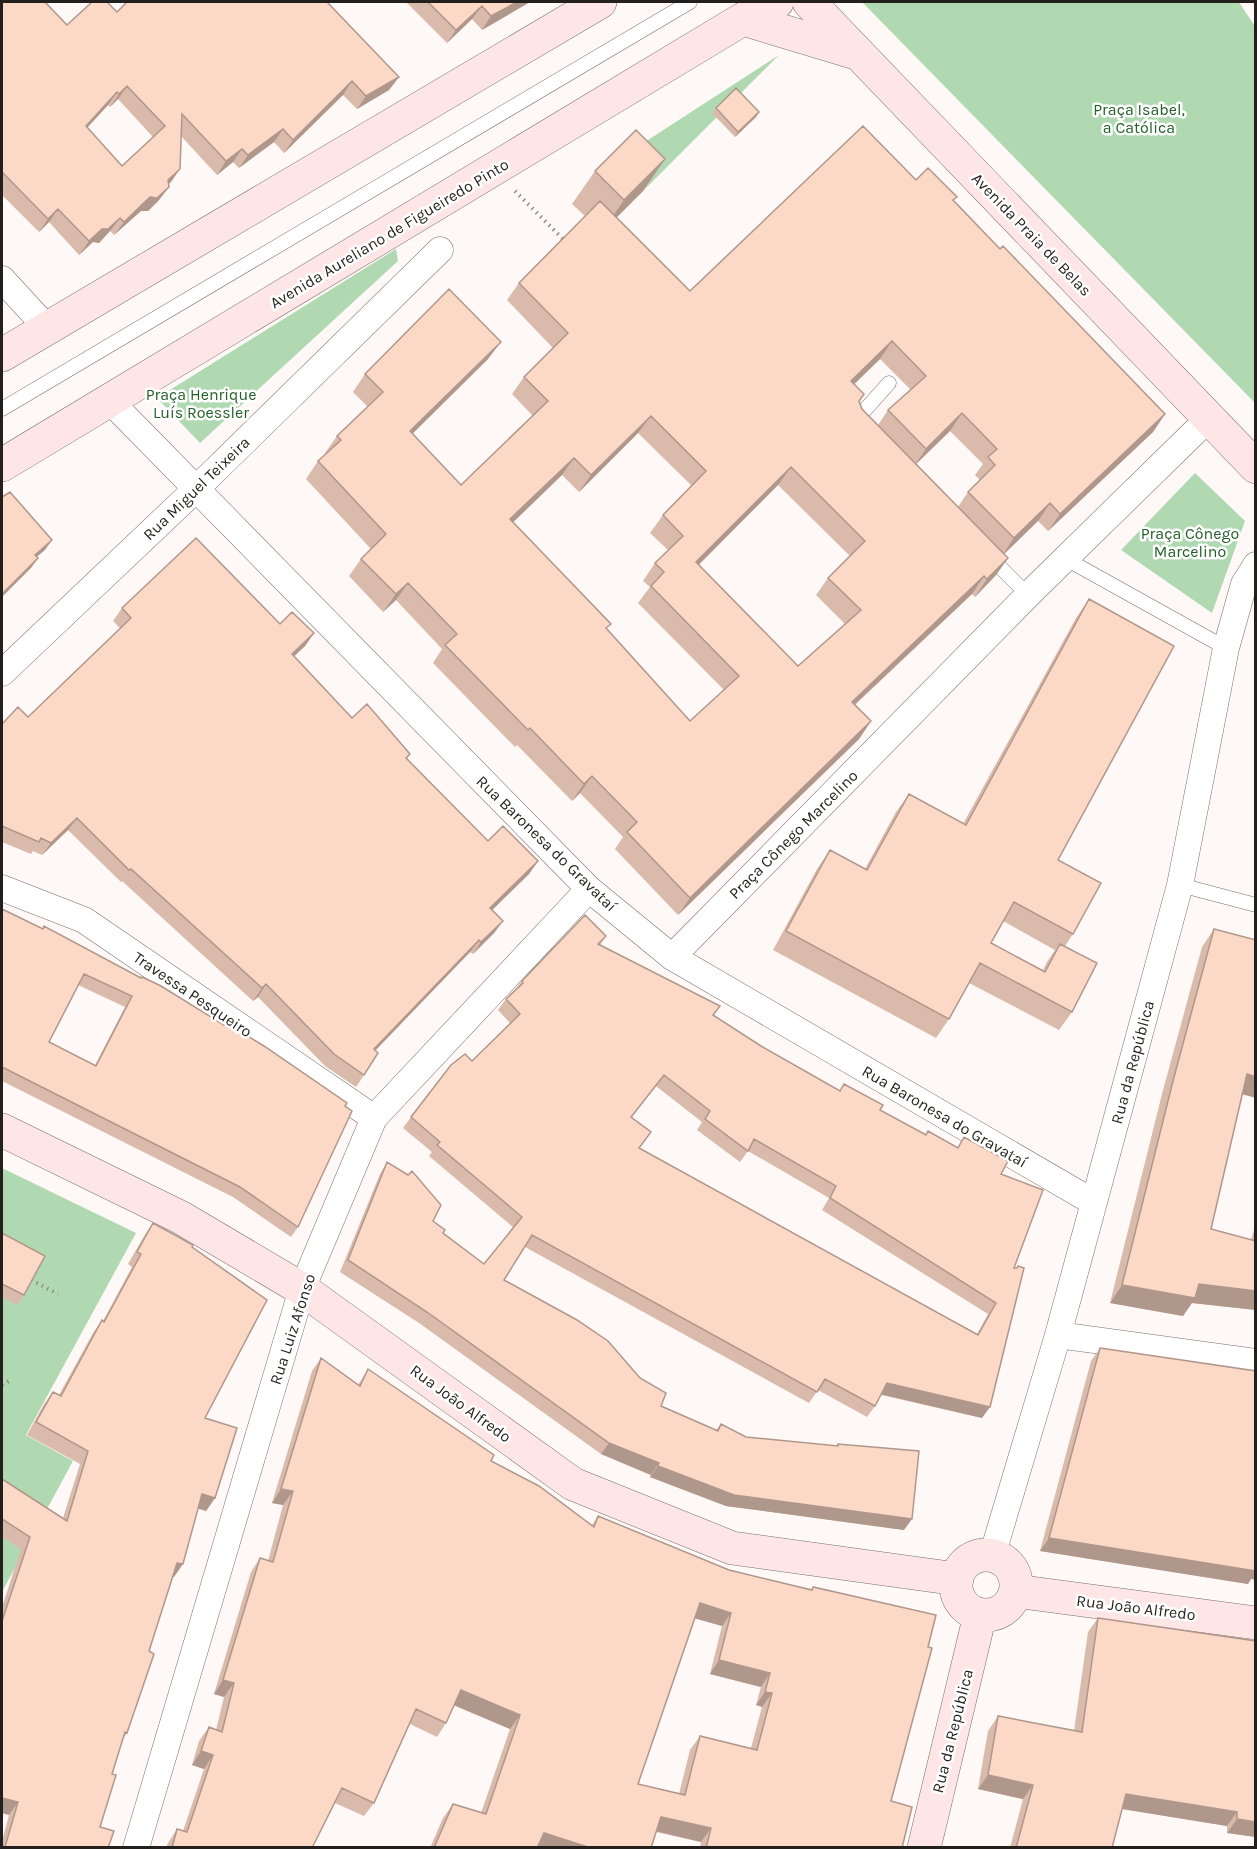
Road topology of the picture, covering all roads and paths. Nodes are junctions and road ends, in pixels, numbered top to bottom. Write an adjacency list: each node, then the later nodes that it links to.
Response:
1 (600, 2): 11 (main road)
2 (690, 2): 15 (lane)
3 (777, 2): 5 (main road, Avenida Aureliano de Figueiredo Pinto)
4 (809, 2): 6 (main road, Avenida Praia de Belas)
5 (743, 19): 6 (main road); 7 (main road, Avenida Aureliano de Figueiredo Pinto)
6 (861, 55): 16 (main road, Avenida Praia de Belas)
7 (494, 170): 8 (path); 14 (main road, Avenida Aureliano de Figueiredo Pinto)
8 (574, 249)
9 (441, 250): 20 (street, Rua Miguel Teixeira)
10 (2, 279): 11 (street)
11 (47, 328): 12 (main road)
12 (2, 355)
13 (889, 383): 17 (lane)
14 (110, 401): 18 (main road, Avenida Aureliano de Figueiredo Pinto); 20 (street, Rua Baronesa do Gravataí)
15 (2, 409)
16 (1209, 418): 19 (main road, Avenida Praia de Belas); 22 (street, Praça Cônego Marcelino)
17 (873, 437)
18 (2, 465)
19 (1256, 467)
20 (196, 489): 26 (street, Rua Miguel Teixeira); 29 (street, Rua Baronesa do Gravataí)
21 (981, 548): 24 (lane)
22 (1066, 559): 24 (street, Praça Cônego Marcelino); 25 (lane)
23 (1256, 565): 25 (street, Rua da República)
24 (1028, 595): 31 (street, Praça Cônego Marcelino)
25 (1226, 648): 27 (street, Rua da República)
26 (2, 673)
27 (1180, 885): 30 (lane); 34 (street, Rua da República)
28 (2, 888): 32 (street, Travessa Pesqueiro)
29 (589, 889): 31 (street, Rua Baronesa do Gravataí); 32 (street, Rua Luiz Afonso)
30 (1256, 905)
31 (672, 957): 34 (street, Rua Baronesa do Gravataí)
32 (374, 1118): 36 (street, Rua Luiz Afonso)
33 (2, 1130): 36 (main road, Rua João Alfredo)
34 (1093, 1202): 38 (street, Rua da República)
35 (31, 1280): 37 (path)
36 (302, 1289): 43 (main road, Rua João Alfredo); 47 (street, Rua Luiz Afonso)
37 (58, 1294)
38 (1058, 1335): 39 (street); 42 (street, Rua da República)
39 (1256, 1362)
40 (11, 1380): 41 (path)
41 (2, 1385)
42 (992, 1556): 43 (main road); 44 (main road)
43 (957, 1579): 45 (main road)
44 (1016, 1591): 45 (main road); 46 (main road, Rua João Alfredo)
45 (980, 1615): 48 (main road, Rua da República)
46 (1256, 1623)
47 (136, 1848)
48 (924, 1848)

